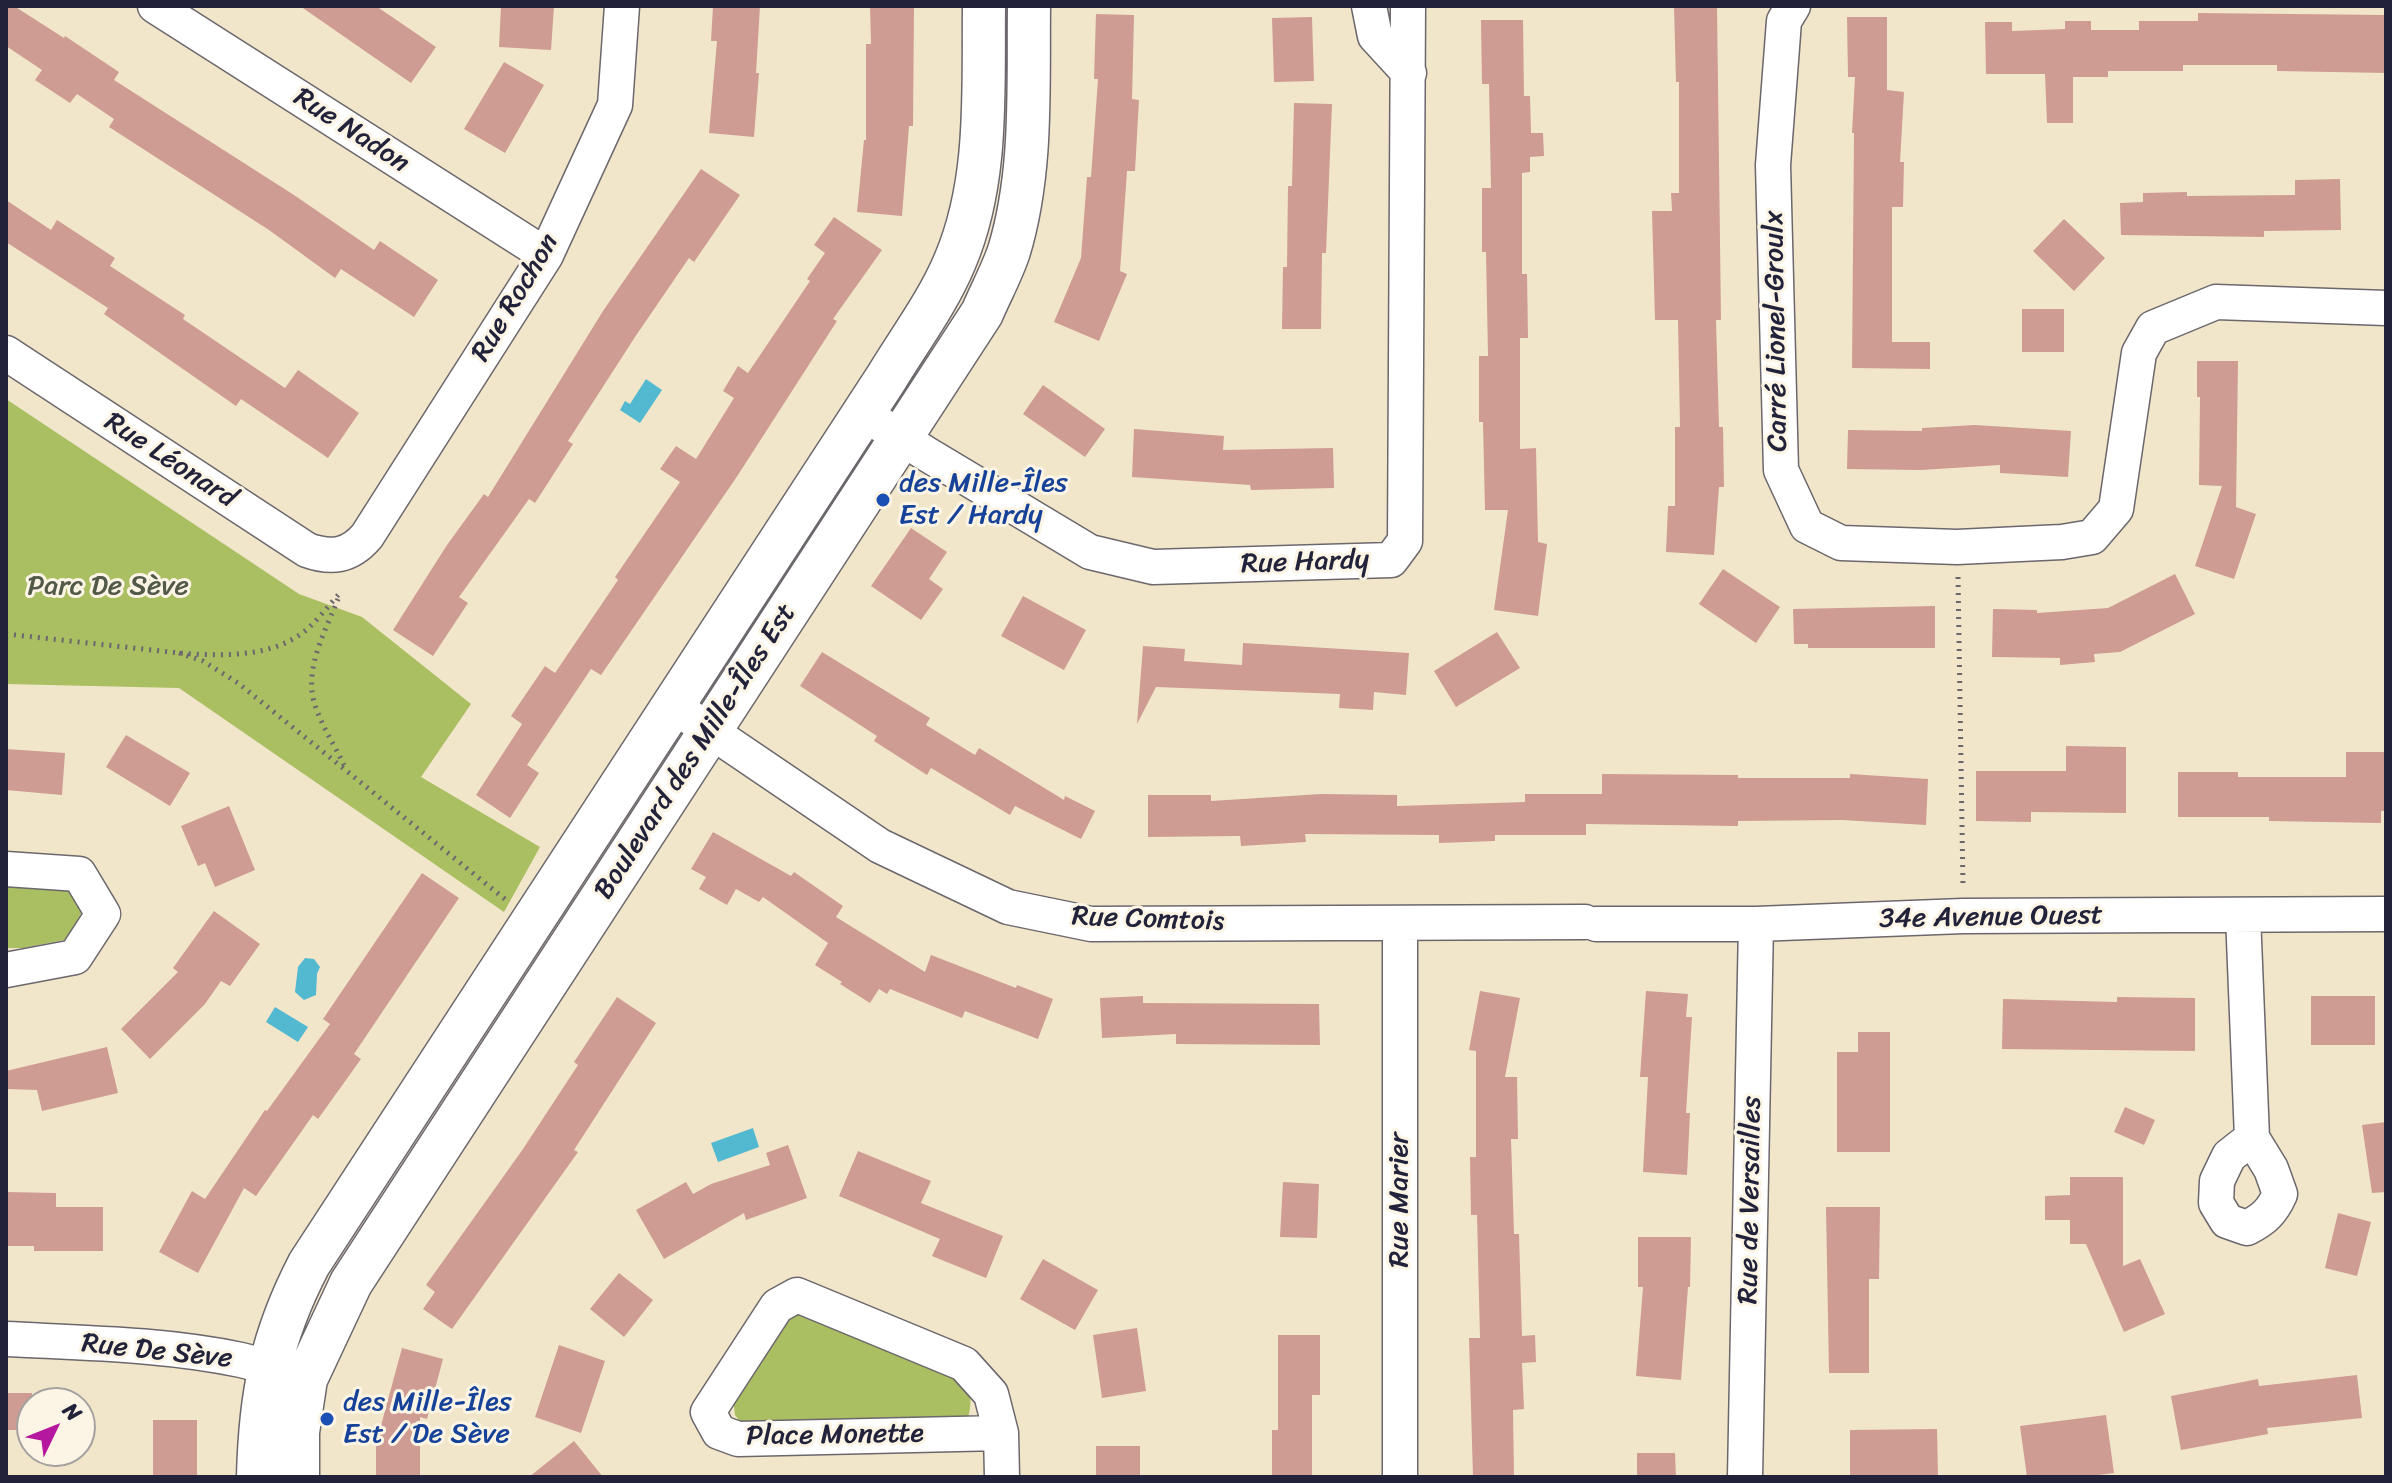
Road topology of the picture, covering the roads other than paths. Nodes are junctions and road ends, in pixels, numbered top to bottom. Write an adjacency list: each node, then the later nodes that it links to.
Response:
1 (155, 6): 9 (street, Rue Nadon)
2 (622, 6): 9 (street, Rue Rochon)
3 (984, 6): 12 (street, Boulevard des Mille-Îles Est)
4 (1029, 6): 13 (street, Boulevard des Mille-Îles Est)
5 (1369, 6): 8 (street)
6 (1408, 6): 8 (street, Rue Hardy)
7 (1793, 6): 10 (street, Carré Lionel-Groulx)
8 (1409, 73): 13 (street, Rue Hardy)
9 (546, 255): 14 (street, Rue Rochon)
10 (2386, 308)
11 (6, 353): 14 (street, Rue Léonard)
12 (863, 413): 13 (street, Rue Hardy); 15 (street, Boulevard des Mille-Îles Est)
13 (901, 438): 16 (street, Boulevard des Mille-Îles Est)
14 (339, 555)
15 (672, 705): 16 (street, Rue Comtois); 26 (street, Boulevard des Mille-Îles Est)
16 (710, 731): 21 (street, Rue Comtois); 26 (street, Boulevard des Mille-Îles Est)
17 (6, 869): 23 (street)
18 (2386, 914): 19 (street, 34e Avenue Ouest)
19 (2243, 915): 22 (street, 34e Avenue Ouest); 24 (street)
20 (1590, 923): 21 (street, Rue Comtois); 22 (street, 34e Avenue Ouest)
21 (1400, 924): 31 (street, Rue Marier)
22 (1756, 924): 32 (street, Rue de Versailles)
23 (6, 970)
24 (2252, 1138)
25 (6, 1339): 26 (street, Rue De Sève)
26 (287, 1373): 28 (street, Boulevard des Mille-Îles Est); 29 (street, Boulevard des Mille-Îles Est)
27 (1001, 1433): 27 (street, Place Monette); 30 (street, Place Monette)
28 (258, 1477)
29 (298, 1477)
30 (1002, 1477)
31 (1400, 1477)
32 (1745, 1477)

